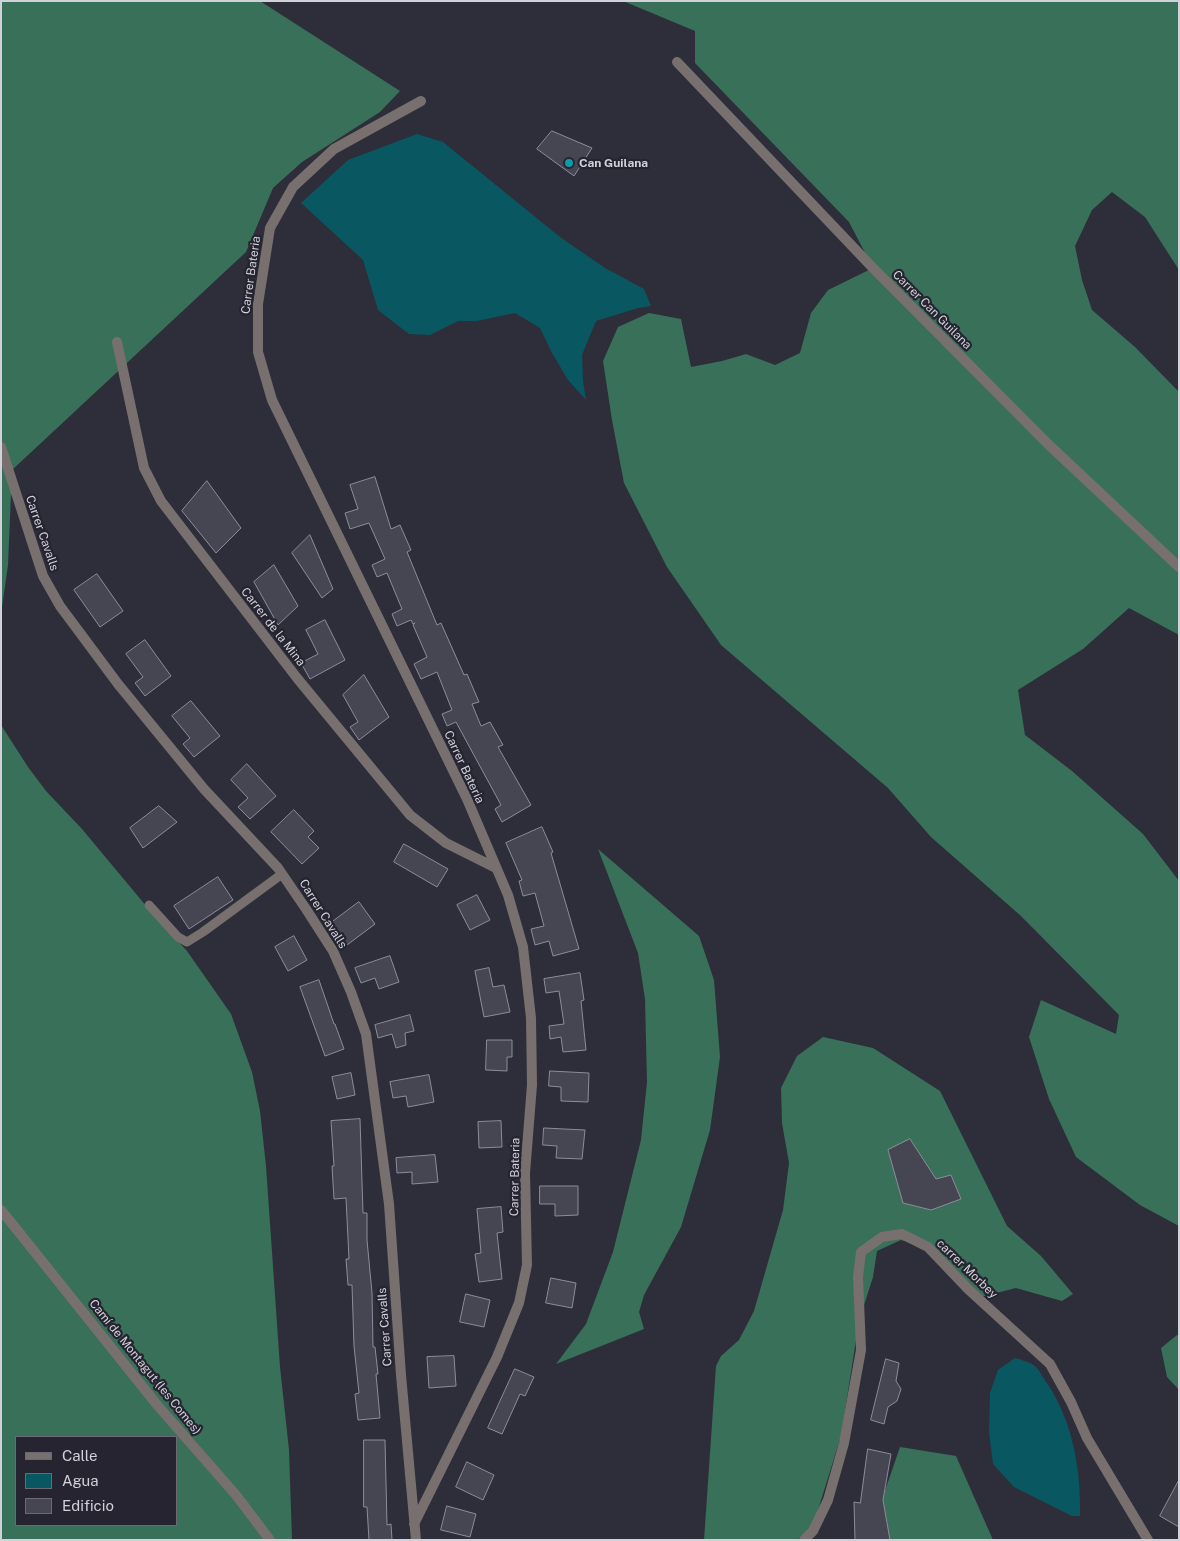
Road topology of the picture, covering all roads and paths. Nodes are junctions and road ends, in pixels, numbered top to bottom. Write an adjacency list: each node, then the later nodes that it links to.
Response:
1 (677, 62): 5 (street, Carrer Can Guilana)
2 (421, 101): 6 (street, Carrer Bateria)
3 (117, 342): 6 (street, Carrer de la Mina)
4 (1, 447): 7 (street, Carrer Cavalls)
5 (1179, 567)
6 (496, 868): 10 (street, Carrer Bateria)
7 (282, 874): 8 (lane); 10 (street, Carrer Cavalls)
8 (150, 904)
9 (1, 1210): 11 (street, Camí de Montagut (les Comes))
10 (414, 1524): 12 (street, Carrer Cavalls)
11 (270, 1540)
12 (416, 1540)
13 (804, 1540): 14 (street, carrer Morbey)
14 (1148, 1540)

